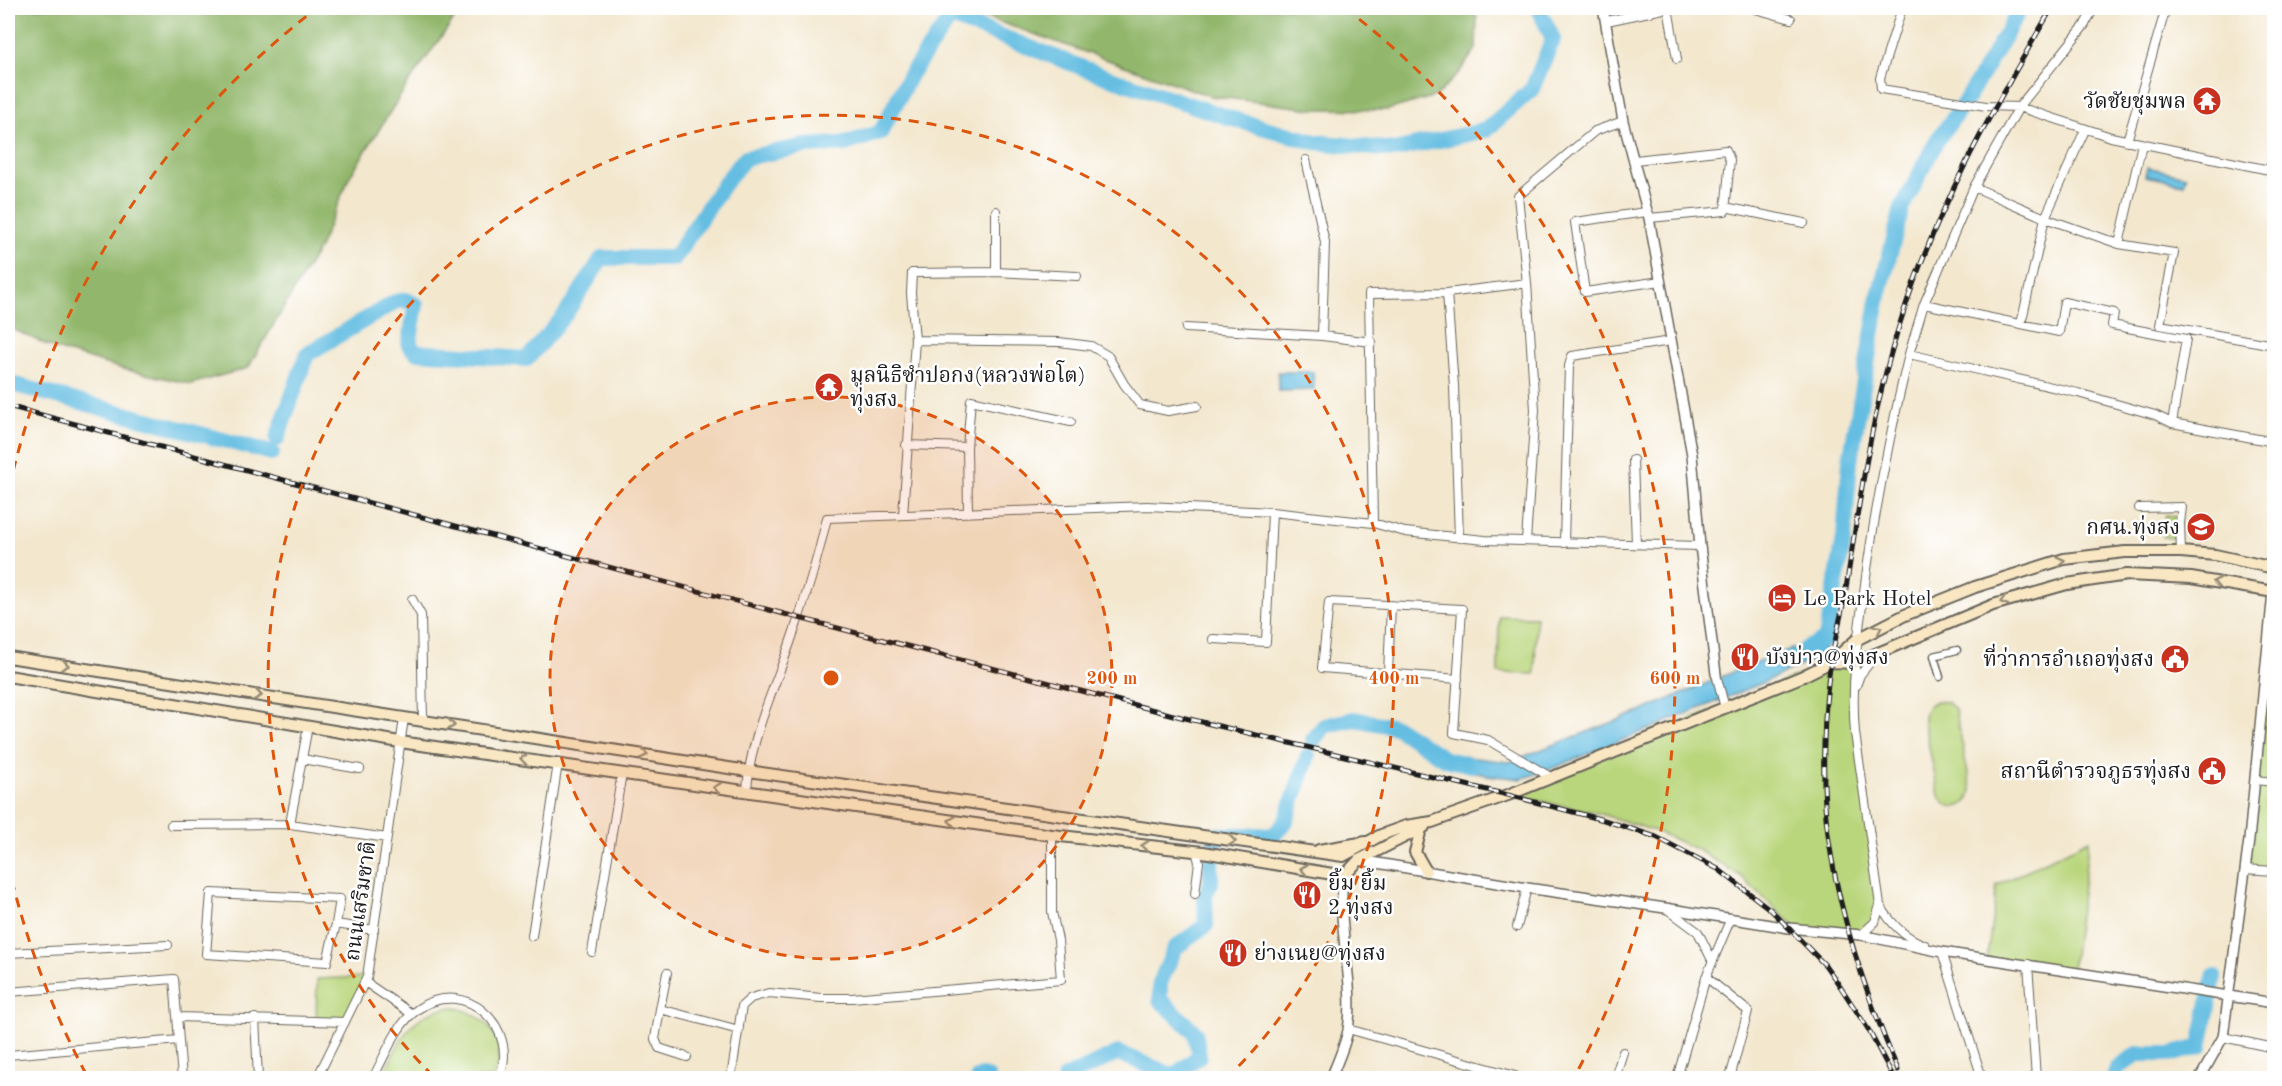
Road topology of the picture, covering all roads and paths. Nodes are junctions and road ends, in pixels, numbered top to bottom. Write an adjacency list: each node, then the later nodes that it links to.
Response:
1 (1603, 8): 9 (street)
2 (1668, 8): 7 (street); 10 (street)
3 (1752, 8): 8 (street)
4 (1902, 8): 11 (street)
5 (2094, 8): 11 (street)
6 (2166, 8): 14 (street)
7 (1649, 9): 9 (street)
8 (1791, 19)
9 (1607, 21): 12 (street)
10 (1677, 58)
11 (2019, 107): 13 (street); 19 (street)
12 (1623, 121): 17 (street); 29 (street)
13 (2085, 130): 14 (street); 23 (street)
14 (2127, 141): 15 (street)
15 (2142, 144): 18 (street); 25 (street)
16 (1306, 160): 34 (street)
17 (1635, 160): 20 (street); 22 (street)
18 (2274, 171)
19 (1974, 187): 23 (street); 31 (street)
20 (1725, 207): 22 (street); 24 (street)
21 (996, 212): 26 (street)
22 (1648, 215): 28 (street); 28 (street)
23 (2045, 218): 25 (street); 32 (street)
24 (1804, 223)
25 (2119, 244): 38 (street)
26 (996, 272): 27 (street); 35 (street)
27 (1077, 276)
28 (1660, 281): 36 (street)
29 (1527, 283): 30 (street); 53 (street)
30 (1447, 293): 37 (street); 52 (street)
31 (1924, 304): 32 (street); 39 (street)
32 (2021, 324): 42 (street)
33 (1186, 328): 34 (street)
34 (1322, 336): 37 (street)
35 (915, 340): 40 (street); 44 (street)
36 (1671, 341): 54 (street); 56 (street)
37 (1371, 342): 51 (street)
38 (2274, 345)
39 (1909, 354): 42 (street); 63 (street)
40 (1197, 406)
41 (1071, 422): 45 (street)
42 (2172, 423): 43 (street)
43 (2274, 441)
44 (906, 445): 45 (street); 50 (street)
45 (967, 447): 49 (street)
46 (1633, 460): 55 (street)
47 (2139, 508): 57 (street)
48 (1272, 512): 49 (street); 51 (street); 62 (street)
49 (968, 513): 50 (street)
50 (903, 515): 84 (street)
51 (1373, 523): 52 (street)
52 (1459, 538): 53 (street)
53 (1526, 541): 54 (street)
54 (1564, 543): 55 (street)
55 (1636, 543): 56 (street)
56 (1700, 546): 71 (street)
57 (2181, 552): 58 (main road); 63 (main road, one-way to 57)
58 (2274, 568)
59 (2274, 590): 65 (main road, one-way to 65); 70 (street)
60 (412, 599): 78 (street)
61 (1391, 606): 69 (street); 69 (street); 74 (street)
62 (1213, 639)
63 (1856, 640): 67 (main road); 68 (street)
64 (1957, 650): 73 (street)
65 (1877, 654): 68 (main road); 76 (street)
66 (8, 657): 77 (main road, one-way to 77)
67 (1831, 662): 68 (main road); 75 (main road)
68 (1854, 663): 76 (street)
69 (1388, 673): 74 (street)
70 (2270, 673): 87 (street)
71 (1716, 674): 75 (street)
72 (8, 676): 79 (main road)
73 (1940, 677)
74 (1458, 679): 86 (street)
75 (1724, 704): 86 (main road)
76 (1853, 705): 107 (street)
77 (404, 718): 78 (main road); 80 (street, ถนนเสริมชาติ)
78 (423, 721): 84 (main road, one-way to 84)
79 (308, 726): 80 (main road); 81 (street)
80 (400, 742): 82 (main road, one-way to 80); 95 (street, ถนนเสริมชาติ)
81 (302, 759): 83 (street); 91 (street)
82 (558, 764): 85 (main road); 114 (street)
83 (360, 769)
84 (748, 771): 89 (street); 98 (main road, one-way to 98)
85 (622, 773): 89 (main road, one-way to 85); 116 (street)
86 (1549, 776): 90 (main road)
87 (2255, 780): 88 (street); 101 (street)
88 (2274, 782)
89 (747, 792): 94 (main road, one-way to 89)
90 (1432, 822): 93 (main road); 96 (main road)
91 (290, 824): 92 (street); 95 (street)
92 (171, 825)
93 (1421, 829): 100 (main road); 103 (main road)
94 (1052, 835): 97 (main road, one-way to 94); 133 (street)
95 (387, 838): 112 (street, ถนนเสริมชาติ)
96 (1370, 841): 98 (main road); 99 (main road)
97 (1199, 852): 104 (main road, one-way to 97); 106 (street)
98 (1310, 852): 99 (main road)
99 (1343, 856): 100 (street)
100 (1359, 860): 103 (street); 104 (main road)
101 (2245, 869): 102 (street); 125 (street)
102 (2274, 871)
103 (1426, 872): 105 (street)
104 (1344, 876): 132 (street)
105 (1527, 888): 108 (street); 111 (street)
106 (1195, 894)
107 (1881, 905): 113 (street); 117 (street)
108 (1665, 908): 109 (street); 119 (street)
109 (1731, 918): 113 (street); 119 (street)
110 (336, 924): 110 (street); 112 (street)
111 (1517, 927)
112 (374, 930): 123 (street, ถนนเสริมชาติ)
113 (1862, 934): 117 (street)
114 (532, 936)
115 (168, 945): 118 (street)
116 (592, 951)
117 (1942, 952): 120 (street); 151 (street)
118 (8, 953)
119 (1712, 960): 122 (street)
120 (2028, 964): 125 (street); 152 (street)
121 (668, 973): 127 (street)
122 (1707, 976): 149 (street); 150 (street)
123 (365, 982): 128 (street); 131 (street, ถนนเสริมชาติ)
124 (8, 992): 129 (street)
125 (2226, 995): 126 (street); 134 (street)
126 (2274, 1003)
127 (660, 1009): 133 (street); 139 (street)
128 (412, 1014): 143 (street); 144 (street)
129 (178, 1017): 130 (street); 135 (street)
130 (255, 1018): 131 (street); 141 (street)
131 (345, 1022): 142 (street, ถนนเสริมชาติ)
132 (1348, 1029): 146 (street); 147 (street)
133 (739, 1030): 145 (street)
134 (2223, 1037): 136 (street); 153 (street)
135 (179, 1041): 138 (street); 140 (street)
136 (2274, 1048)
137 (1623, 1052): 148 (street)
138 (8, 1055)
139 (687, 1057)
140 (182, 1078)
141 (258, 1078)
142 (317, 1078)
143 (373, 1078)
144 (499, 1078)
145 (731, 1078)
146 (1331, 1078)
147 (1517, 1078)
148 (1615, 1078)
149 (1677, 1078)
150 (1730, 1078)
151 (1982, 1078)
152 (2036, 1078)
153 (2200, 1078)

